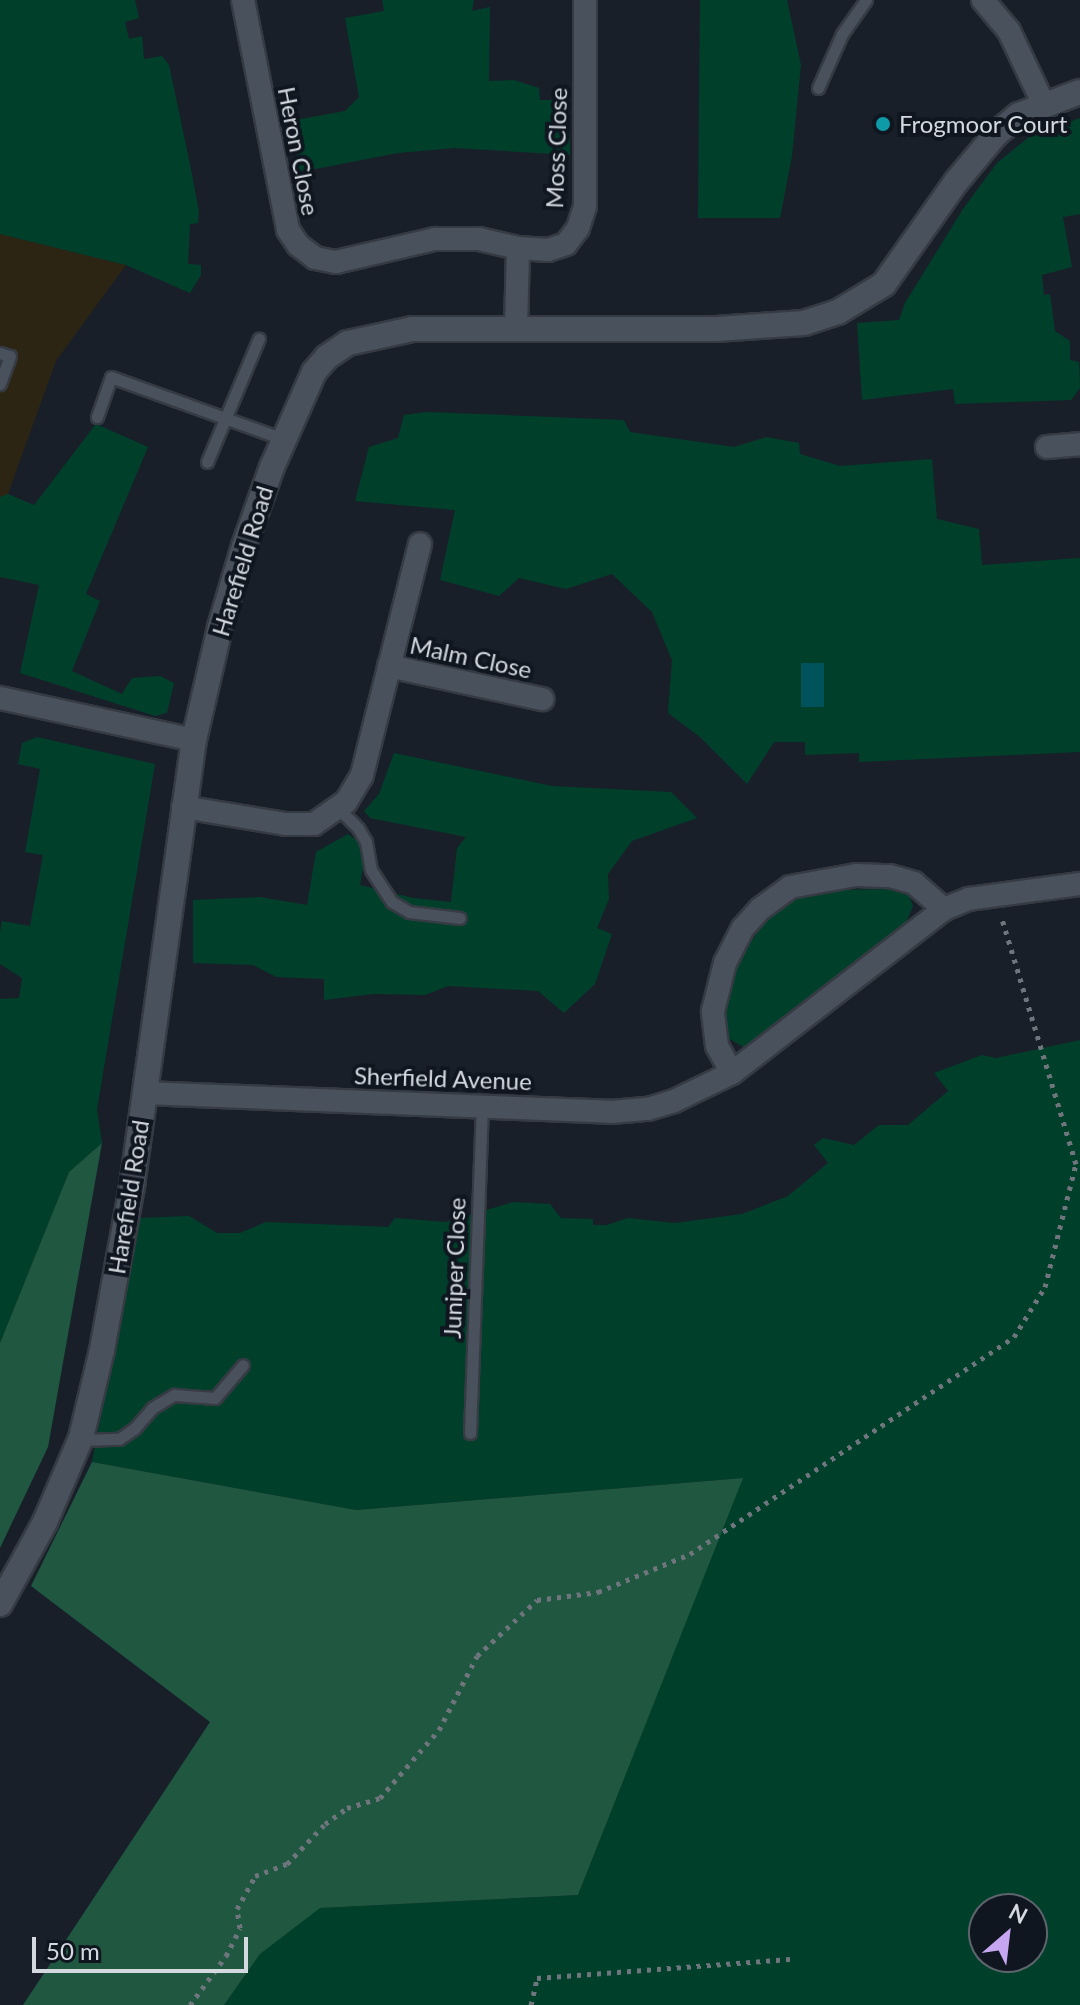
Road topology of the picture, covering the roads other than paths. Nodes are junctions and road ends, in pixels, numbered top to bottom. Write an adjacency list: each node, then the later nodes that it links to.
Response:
1 (243, 0): 8 (street, Heron Close)
2 (585, 0): 8 (street, Moss Close)
3 (866, 0): 5 (lane)
4 (983, 0): 7 (street)
5 (818, 88)
6 (1080, 92): 7 (street, Harefield Road)
7 (1043, 103): 9 (street, Harefield Road)
8 (518, 248): 9 (street)
9 (516, 327): 15 (street, Harefield Road)
10 (259, 338): 14 (lane)
11 (0, 353): 12 (lane)
12 (0, 384)
13 (97, 417): 14 (lane)
14 (226, 419): 15 (lane); 18 (lane)
15 (283, 439): 23 (street, Harefield Road)
16 (1080, 444): 17 (street)
17 (1047, 447)
18 (207, 462)
19 (420, 544): 20 (street, Malm Close)
20 (389, 666): 22 (street, Malm Close); 25 (street, Malm Close)
21 (0, 698): 23 (street)
22 (542, 699)
23 (194, 740): 24 (street, Harefield Road)
24 (183, 807): 25 (street); 30 (street, Harefield Road)
25 (339, 809): 28 (lane)
26 (1080, 884): 27 (street, Sherfield Avenue)
27 (944, 909): 29 (street, Sherfield Avenue); 29 (street)
28 (460, 918)
29 (732, 1073): 31 (street, Sherfield Avenue)
30 (144, 1093): 31 (street, Sherfield Avenue); 34 (street, Harefield Road)
31 (482, 1105): 33 (lane, Juniper Close)
32 (243, 1365): 34 (lane)
33 (470, 1433)
34 (80, 1440): 35 (street, Harefield Road)
35 (0, 1604)

